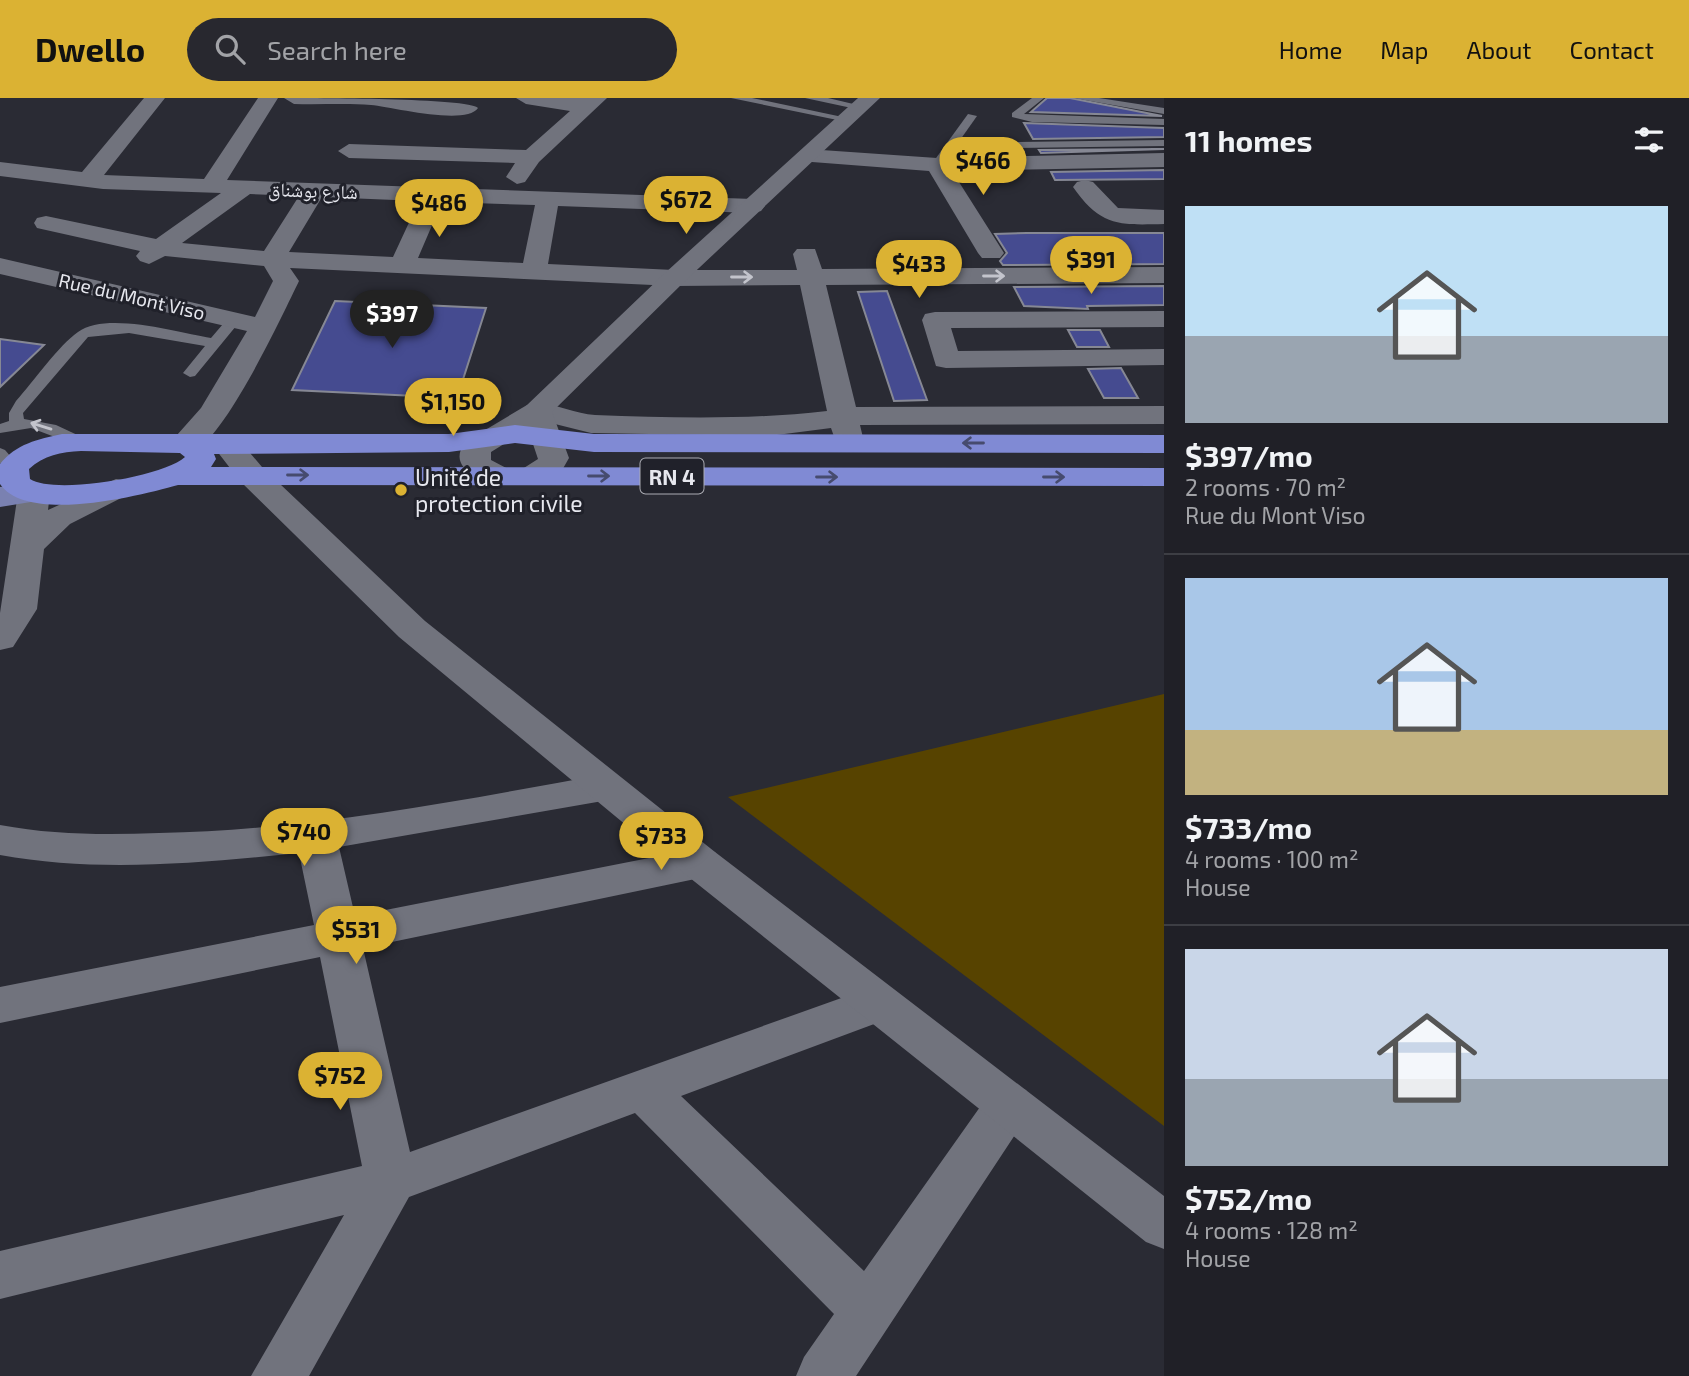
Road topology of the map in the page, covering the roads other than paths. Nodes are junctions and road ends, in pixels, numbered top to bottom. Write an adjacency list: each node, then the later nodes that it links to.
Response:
1 (155, 98): 32 (street)
2 (268, 98): 25 (street)
3 (294, 98): 4 (street)
4 (373, 98): 11 (street); 17 (street)
5 (526, 98): 10 (street)
6 (736, 98): 12 (lane)
7 (810, 98): 12 (lane)
8 (1039, 98): 15 (lane)
9 (1078, 98): 13 (lane)
10 (591, 102): 20 (street)
11 (469, 103): 18 (street)
12 (859, 108): 19 (street)
13 (1164, 111)
14 (972, 116): 24 (lane)
15 (1164, 122)
16 (1164, 143): 22 (lane)
17 (349, 151): 18 (street); 31 (street)
18 (458, 153): 20 (street)
19 (807, 156): 24 (street); 36 (street)
20 (531, 157): 34 (street)
21 (1164, 160): 22 (street)
22 (968, 164): 24 (street)
23 (0, 169): 32 (street, شارع بوشناق)
24 (944, 175): 26 (street); 40 (street)
25 (211, 186): 27 (street, شارع بوشناق); 32 (street, شارع بوشناق)
26 (1017, 186)
27 (245, 187): 31 (street, شارع بوشناق); 38 (street)
28 (1058, 187): 29 (street)
29 (1085, 187): 30 (street); 37 (street)
30 (1111, 187)
31 (323, 190): 33 (street, شارع بوشناق); 42 (street)
32 (85, 192): 38 (street)
33 (434, 194): 34 (street, شارع بوشناق); 44 (street)
34 (503, 197): 35 (street, شارع بوشناق)
35 (548, 198): 36 (street, شارع بوشناق); 46 (street)
36 (752, 206): 41 (street)
37 (1164, 217)
38 (161, 248): 42 (street); 49 (street)
39 (1164, 252): 40 (street)
40 (991, 253): 45 (street)
41 (699, 254): 45 (street); 48 (street)
42 (272, 259): 44 (street); 52 (street)
43 (0, 265): 49 (street, Rue du Mont Viso)
44 (402, 265): 46 (street)
45 (808, 265): 47 (street, one-way to 47); 48 (street, one-way to 45); 60 (street)
46 (534, 271): 48 (street)
47 (1164, 275)
48 (674, 278): 58 (street)
49 (97, 288): 51 (street, Rue du Mont Viso)
50 (1164, 319): 54 (street)
51 (234, 320): 52 (street, Rue du Mont Viso); 53 (lane)
52 (264, 327): 65 (street)
53 (214, 343): 55 (lane); 57 (lane)
54 (1164, 358)
55 (190, 373)
56 (1164, 415): 60 (street)
57 (17, 423): 59 (lane); 63 (lane, one-way to 57)
58 (543, 424): 61 (highway, RN 4); 62 (street); 68 (street)
59 (0, 429)
60 (846, 430): 61 (highway, RN 4); 64 (highway, RN 4, one-way to 60)
61 (713, 434): 69 (highway)
62 (492, 436): 65 (highway, RN 4); 68 (street)
63 (81, 442): 65 (highway); 66 (highway)
64 (1164, 444)
65 (213, 452): 67 (highway, RN 4); 67 (highway); 68 (highway, RN 4, one-way to 68); 75 (street)
66 (13, 475): 71 (highway); 72 (street)
67 (181, 476): 71 (highway)
68 (515, 476): 69 (highway, RN 4, one-way to 69)
69 (719, 476): 70 (highway, RN 4, one-way to 70)
70 (1164, 477)
71 (116, 488): 72 (street)
72 (29, 545): 73 (street)
73 (10, 611): 74 (street)
74 (0, 639)
75 (606, 788): 76 (street); 78 (street)
76 (316, 835): 77 (street); 79 (street)
77 (0, 840)
78 (700, 863): 79 (street); 81 (street)
79 (337, 937): 80 (street); 84 (street)
80 (0, 1004)
81 (877, 1004): 82 (street); 83 (street)
82 (642, 1089): 84 (street); 87 (street)
83 (1009, 1104): 85 (street); 87 (street)
84 (391, 1181): 86 (street); 88 (street)
85 (1164, 1226)
86 (0, 1275)
87 (868, 1311): 89 (street)
88 (279, 1376)
89 (824, 1376)

